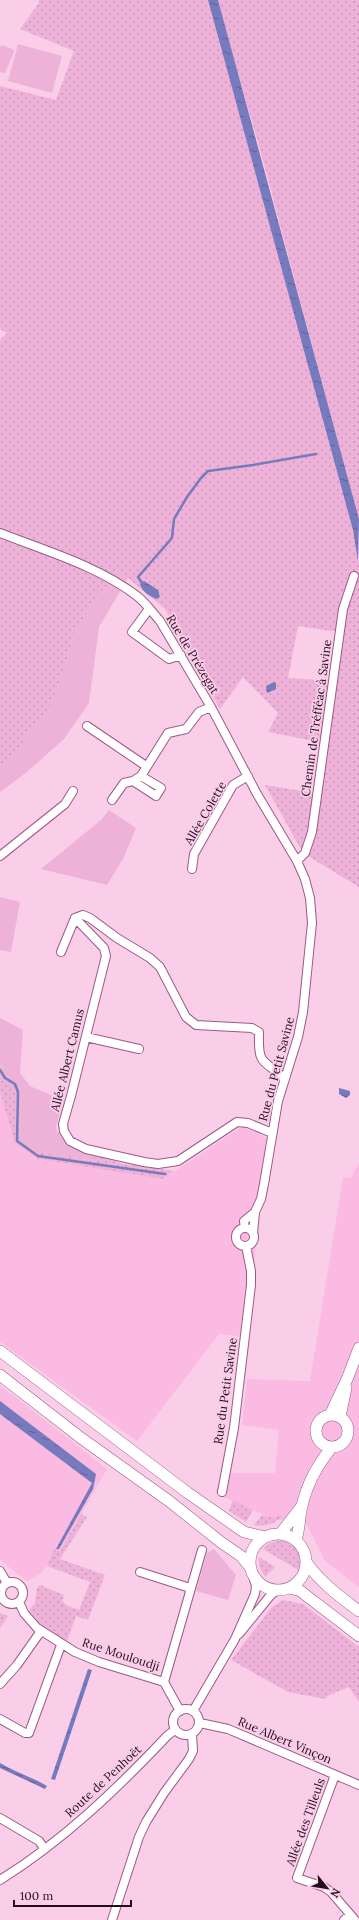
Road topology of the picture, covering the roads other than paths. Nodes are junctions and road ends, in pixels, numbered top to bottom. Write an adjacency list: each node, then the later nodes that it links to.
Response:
1 (0, 533): 3 (street, Rue de Prézegat)
2 (354, 576): 14 (street, Chemin de Tréfféac à Savine)
3 (149, 609): 4 (street, Rue de Prézegat); 4 (street)
4 (181, 655): 5 (street, Rue de Prézegat)
5 (211, 707): 7 (street); 9 (street, Rue de Prézegat)
6 (87, 726): 7 (street)
7 (146, 766): 8 (street)
8 (141, 776): 10 (street); 10 (street)
9 (248, 776): 14 (street, Rue de Prézegat); 15 (street, Allée Colette)
10 (133, 781): 12 (street)
11 (73, 791): 13 (street)
12 (112, 800)
13 (0, 856)
14 (297, 861): 20 (street, Rue du Petit Savine)
15 (192, 869)
16 (75, 918): 17 (street); 18 (street, Allée Albert Camus); 20 (street)
17 (61, 952)
18 (86, 1037): 19 (street); 21 (street, Allée Albert Camus)
19 (139, 1049)
20 (285, 1079): 21 (street, Rue du Petit Savine)
21 (272, 1133): 22 (street, Rue du Petit Savine)
22 (255, 1212): 23 (street, Rue du Petit Savine); 24 (street, Rue du Petit Savine)
23 (245, 1228): 24 (street); 25 (street, Rue du Petit Savine)
24 (253, 1233): 25 (street, Rue du Petit Savine)
25 (246, 1246): 33 (street, Rue du Petit Savine)
26 (359, 1348): 29 (main road)
27 (0, 1351): 36 (main road)
28 (0, 1375): 41 (main road)
29 (335, 1416): 30 (main road); 31 (main road)
30 (320, 1442): 31 (main road); 32 (main road)
31 (332, 1447): 32 (main road)
32 (318, 1464): 34 (main road)
33 (222, 1492)
34 (302, 1506): 35 (main road); 37 (main road)
35 (280, 1534): 36 (main road); 37 (main road)
36 (265, 1537): 41 (main road)
37 (296, 1540): 39 (main road)
38 (202, 1550): 44 (street)
39 (306, 1562): 45 (main road); 49 (main road)
40 (0, 1571): 43 (street)
41 (252, 1571): 46 (main road); 52 (street)
42 (140, 1572): 44 (street)
43 (7, 1583): 47 (street); 48 (street)
44 (190, 1588): 54 (street)
45 (289, 1588): 46 (main road); 51 (main road)
46 (277, 1590): 52 (street)
47 (1, 1600): 48 (street)
48 (19, 1602): 50 (street, Rue Mouloudji)
49 (359, 1611)
50 (41, 1631): 53 (street, Rue Mouloudji); 55 (street)
51 (359, 1636)
52 (235, 1639): 57 (street)
53 (61, 1645): 54 (street, Rue Mouloudji); 58 (street)
54 (164, 1682): 56 (street)
55 (0, 1684)
56 (180, 1711): 57 (street); 60 (street)
57 (193, 1711): 59 (street)
58 (0, 1719)
59 (200, 1723): 61 (street); 62 (street, Rue Albert Vinçon)
60 (175, 1730): 61 (street); 65 (street, Route de Penhoët)
61 (192, 1735): 68 (street)
62 (335, 1775): 63 (street, Rue Albert Vinçon); 67 (street, Allée des Tilleuls)
63 (359, 1785)
64 (0, 1818): 65 (street)
65 (44, 1848): 66 (street, Route de Penhoët)
66 (0, 1880)
67 (352, 1918)
68 (112, 1920)

